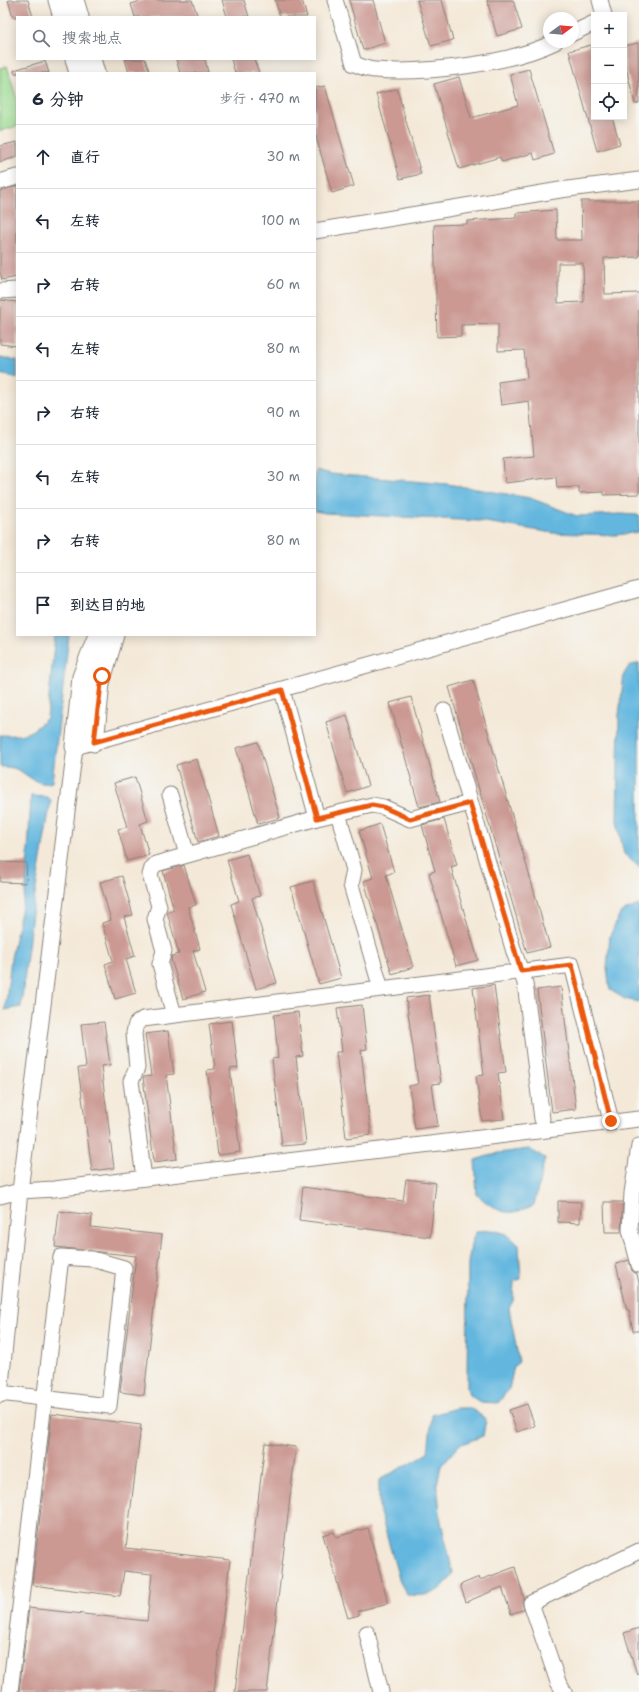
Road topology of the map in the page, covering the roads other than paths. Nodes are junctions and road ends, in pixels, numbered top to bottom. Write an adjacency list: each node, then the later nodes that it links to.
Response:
1 (58, 0): 6 (main road)
2 (74, 0): 7 (main road)
3 (335, 0): 10 (street)
4 (600, 0): 5 (street)
5 (603, 12)
6 (63, 16)
7 (79, 16)
8 (591, 24): 9 (street)
9 (579, 30)
10 (543, 46)
11 (75, 60): 13 (main road)
12 (91, 60): 14 (main road)
13 (80, 72)
14 (95, 72)
15 (16, 177): 17 (street)
16 (639, 180): 18 (street)
17 (0, 182)
18 (316, 231)
19 (16, 290): 20 (street)
20 (0, 291)
21 (639, 589): 24 (street)
22 (98, 636): 27 (main road)
23 (114, 636): 26 (main road)
24 (282, 690): 26 (street); 31 (street)
25 (444, 711): 29 (street)
26 (94, 742): 27 (street)
27 (75, 747): 41 (street)
28 (170, 796): 32 (street)
29 (470, 803): 30 (street); 33 (street)
30 (338, 813): 31 (street); 34 (street)
31 (317, 818): 32 (street)
32 (187, 855): 35 (street)
33 (521, 971): 34 (street); 36 (street); 38 (street)
34 (381, 989): 35 (street)
35 (174, 1015): 40 (street)
36 (542, 1119)
37 (639, 1119): 38 (street)
38 (611, 1121): 40 (street)
39 (639, 1146): 43 (street)
40 (144, 1178): 41 (street)
41 (20, 1191): 42 (street); 44 (street)
42 (0, 1196)
43 (639, 1265)
44 (0, 1394): 45 (street)
45 (43, 1399): 45 (street); 48 (street)
46 (639, 1551): 50 (street)
47 (367, 1633): 49 (street)
48 (10, 1692)
49 (381, 1692)
50 (564, 1692)

